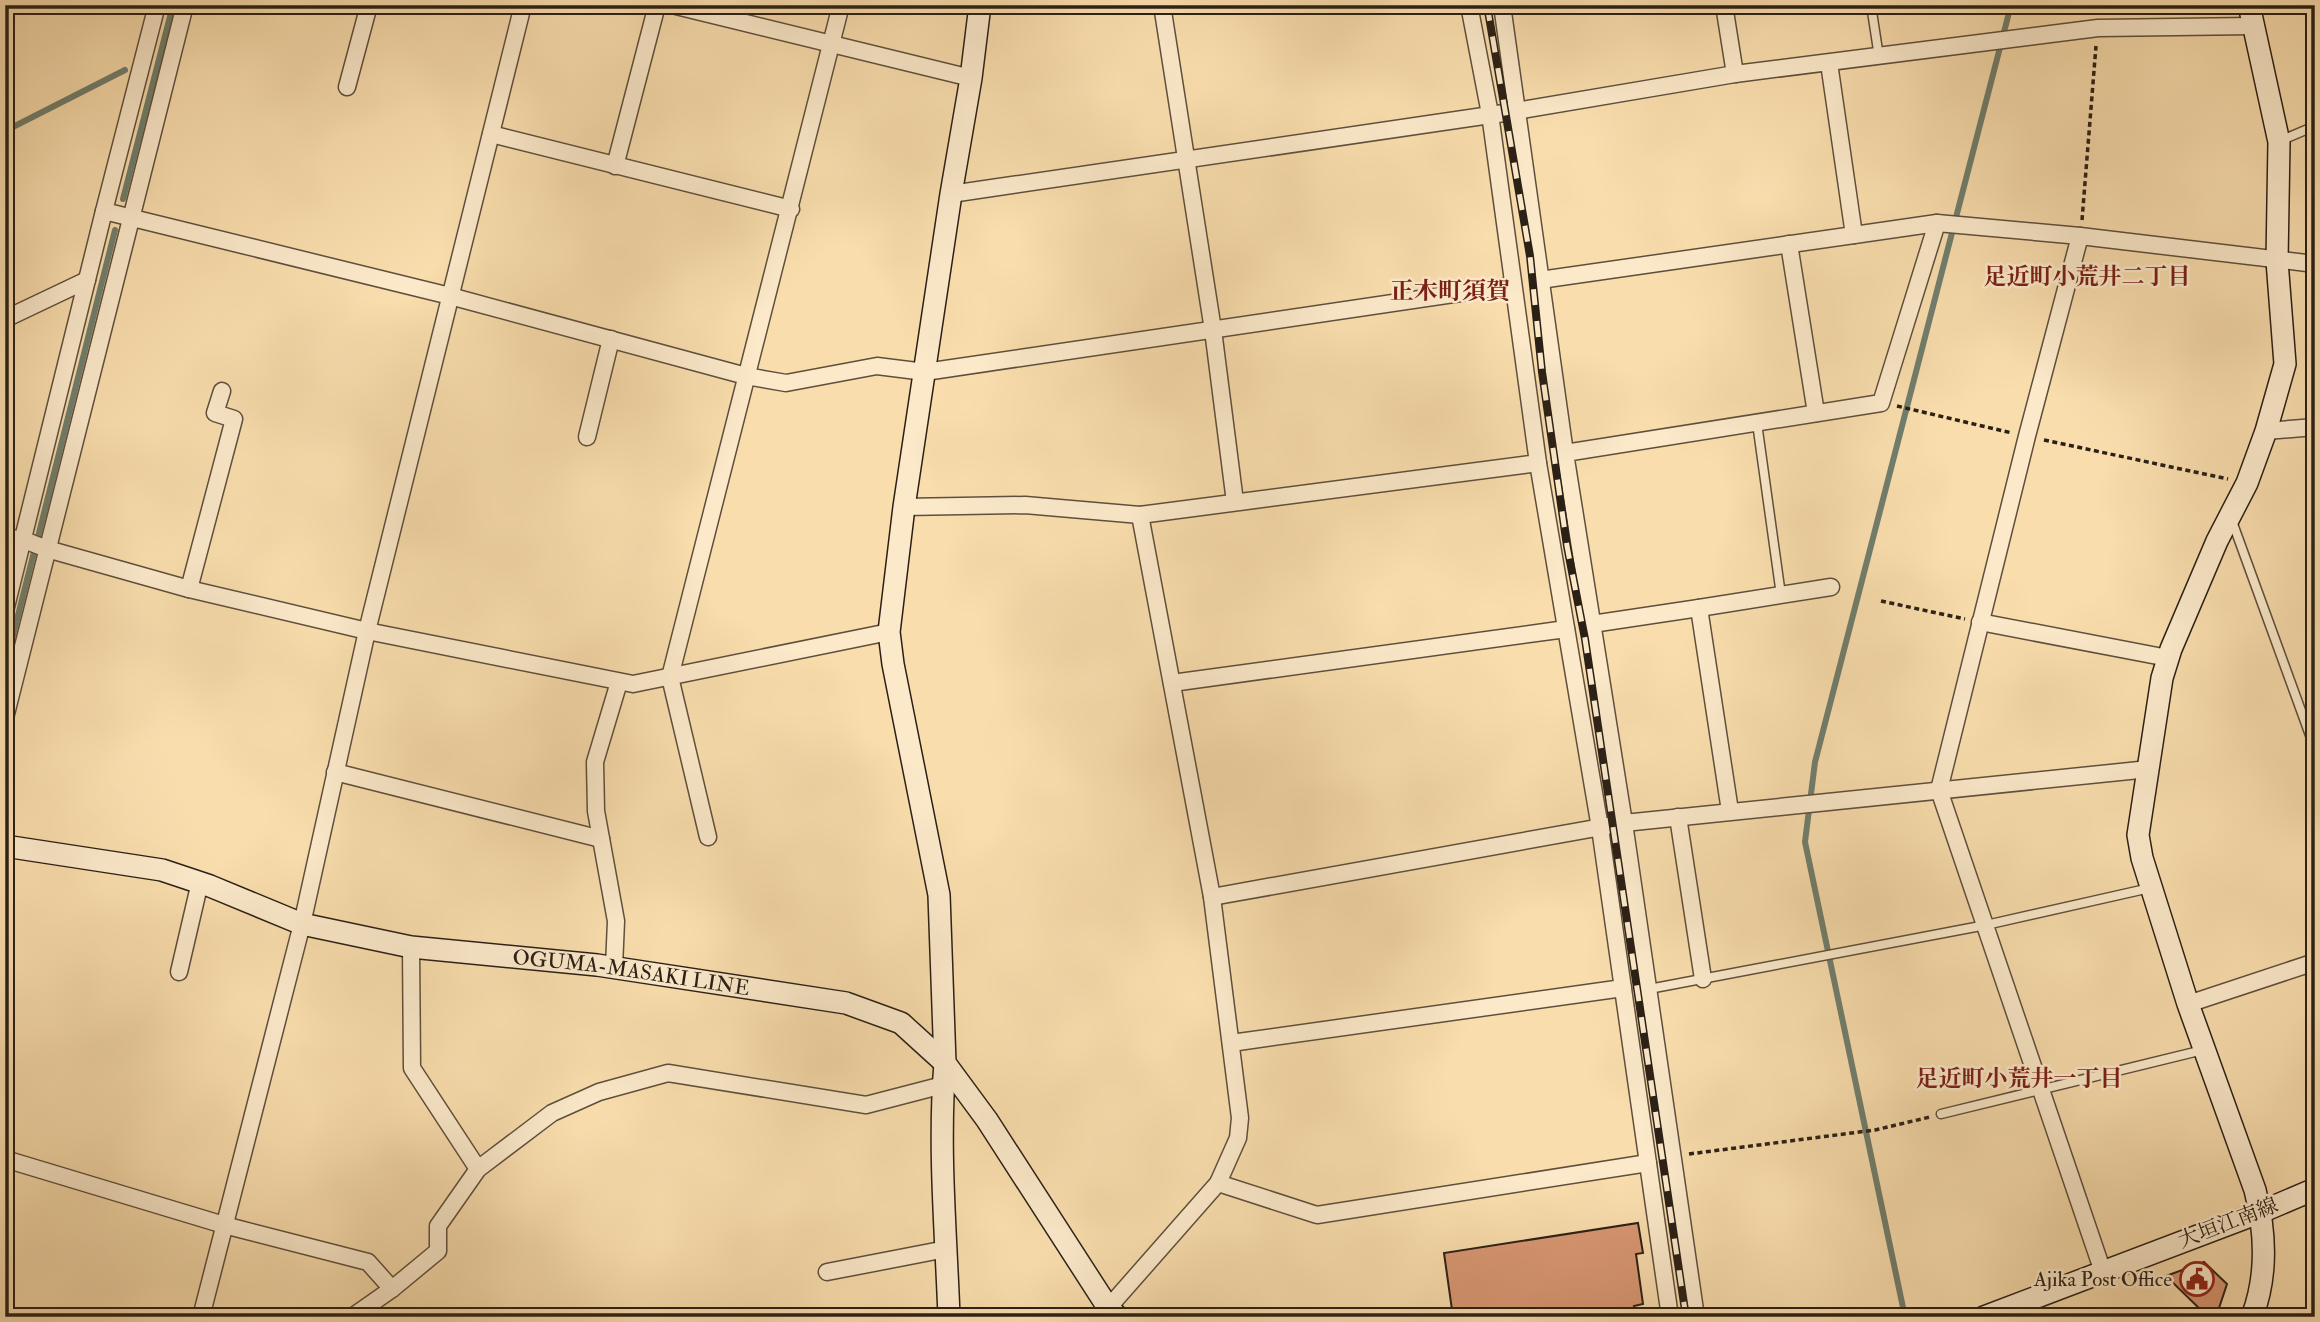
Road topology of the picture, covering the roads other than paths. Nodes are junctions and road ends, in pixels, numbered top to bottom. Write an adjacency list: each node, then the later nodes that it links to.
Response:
1 (157, 5): 31 (street)
2 (186, 5): 32 (street)
3 (369, 5): 21 (street)
4 (523, 5): 25 (street)
5 (657, 5): 28 (street)
6 (671, 5): 16 (street)
7 (841, 5): 16 (street)
8 (980, 5): 20 (street)
9 (1162, 5): 27 (street)
10 (1469, 5): 23 (street)
11 (1502, 5): 22 (street)
12 (1724, 5): 19 (street)
13 (1871, 5): 17 (lane)
14 (2249, 5): 15 (street)
15 (2253, 26): 17 (street); 26 (street)
16 (832, 45): 20 (street); 30 (street)
17 (1878, 57): 18 (street)
18 (1829, 63): 19 (street); 34 (street)
19 (1735, 74): 22 (street)
20 (971, 79): 29 (street)
21 (346, 86)
22 (1518, 110): 23 (street); 40 (street)
23 (1490, 114): 27 (street); 55 (street)
24 (2315, 126): 26 (lane)
25 (491, 134): 28 (street); 42 (street)
26 (2279, 142): 37 (street)
27 (1186, 159): 29 (street); 44 (street)
28 (615, 166): 30 (street)
29 (951, 194): 46 (street)
30 (790, 209): 47 (street)
31 (104, 211): 32 (street); 39 (street)
32 (133, 218): 42 (street); 62 (street)
33 (1937, 223): 34 (street); 35 (street); 49 (street)
34 (1854, 235): 36 (street)
35 (2080, 236): 37 (street); 68 (street)
36 (1789, 244): 40 (street); 49 (street)
37 (2277, 261): 38 (street); 52 (street)
38 (2315, 264)
39 (87, 280): 43 (street); 61 (street)
40 (1540, 280): 54 (street)
41 (1501, 287): 44 (street)
42 (450, 296): 45 (street); 71 (street)
43 (5, 319)
44 (1213, 330): 46 (street); 56 (street)
45 (611, 339): 47 (street); 53 (street)
46 (925, 372): 47 (street); 57 (street)
47 (747, 376): 74 (street)
48 (222, 391): 64 (street)
49 (1816, 413): 50 (street)
50 (1757, 423): 54 (street); 65 (lane)
51 (2315, 426): 52 (street)
52 (2266, 431): 59 (street)
53 (587, 437)
54 (1565, 453): 69 (street)
55 (1538, 463): 56 (street); 70 (street)
56 (1235, 502): 58 (street)
57 (904, 508): 58 (street); 72 (street)
58 (1140, 515): 76 (street)
59 (2231, 518): 73 (street); 78 (lane)
60 (5, 537): 61 (street)
61 (24, 540): 62 (street); 67 (street)
62 (47, 549): 64 (street); 77 (street)
63 (1831, 587): 65 (street)
64 (189, 589): 71 (street)
65 (1781, 595): 66 (street)
66 (1699, 608): 69 (street); 82 (street)
67 (5, 611)
68 (1980, 622): 73 (street); 81 (street)
69 (1592, 624): 84 (street)
70 (1566, 629): 76 (street); 85 (street)
71 (367, 631): 75 (street); 80 (street)
72 (889, 632): 74 (street); 104 (street)
73 (2168, 658): 79 (street)
74 (670, 677): 75 (street); 86 (street)
75 (619, 682): 87 (street)
76 (1172, 683): 91 (street)
77 (5, 718)
78 (2315, 749)
79 (2149, 769): 81 (street); 90 (street)
80 (335, 772): 87 (street); 92 (street)
81 (1939, 790): 82 (street); 93 (street)
82 (1730, 811): 83 (street)
83 (1678, 817): 84 (street); 98 (street)
84 (1624, 823): 85 (street); 100 (street)
85 (1600, 828): 91 (street); 99 (street)
86 (708, 837)
87 (601, 839): 96 (street)
88 (5, 846): 89 (street, OGUMA-MASAKI LINE)
89 (200, 882): 92 (street, OGUMA-MASAKI LINE); 97 (street)
90 (2153, 888): 93 (lane); 101 (street)
91 (1212, 897): 102 (street)
92 (302, 924): 94 (street, OGUMA-MASAKI LINE); 114 (street)
93 (1986, 925): 98 (lane); 106 (street)
94 (411, 947): 96 (street, OGUMA-MASAKI LINE); 110 (street)
95 (2315, 962): 101 (street)
96 (614, 967): 104 (street, OGUMA-MASAKI LINE)
97 (179, 972)
98 (1703, 979): 100 (lane)
99 (1623, 988): 102 (street); 109 (street)
100 (1649, 989): 124 (street)
101 (2188, 1004): 103 (street)
102 (1231, 1043): 111 (street)
103 (2205, 1049): 106 (lane); 113 (street)
104 (945, 1063): 105 (street); 119 (street, OGUMA-MASAKI LINE)
105 (943, 1085): 110 (street); 115 (street)
106 (2041, 1089): 107 (lane); 117 (street)
107 (1941, 1114)
108 (5, 1159): 114 (street)
109 (1648, 1163): 111 (street); 123 (street)
110 (478, 1169): 118 (street)
111 (1218, 1183): 119 (street)
112 (2315, 1189): 113 (street, 大垣江南線)
113 (2261, 1212): 117 (street, 大垣江南線); 126 (street)
114 (225, 1225): 118 (street); 120 (street)
115 (946, 1248): 116 (street); 122 (street)
116 (827, 1272)
117 (2103, 1272): 125 (street, 大垣江南線)
118 (392, 1289): 121 (street)
119 (1113, 1313)
120 (201, 1317)
121 (352, 1317)
122 (949, 1317)
123 (1670, 1317)
124 (1696, 1317)
125 (1984, 1317)
126 (2252, 1317)

